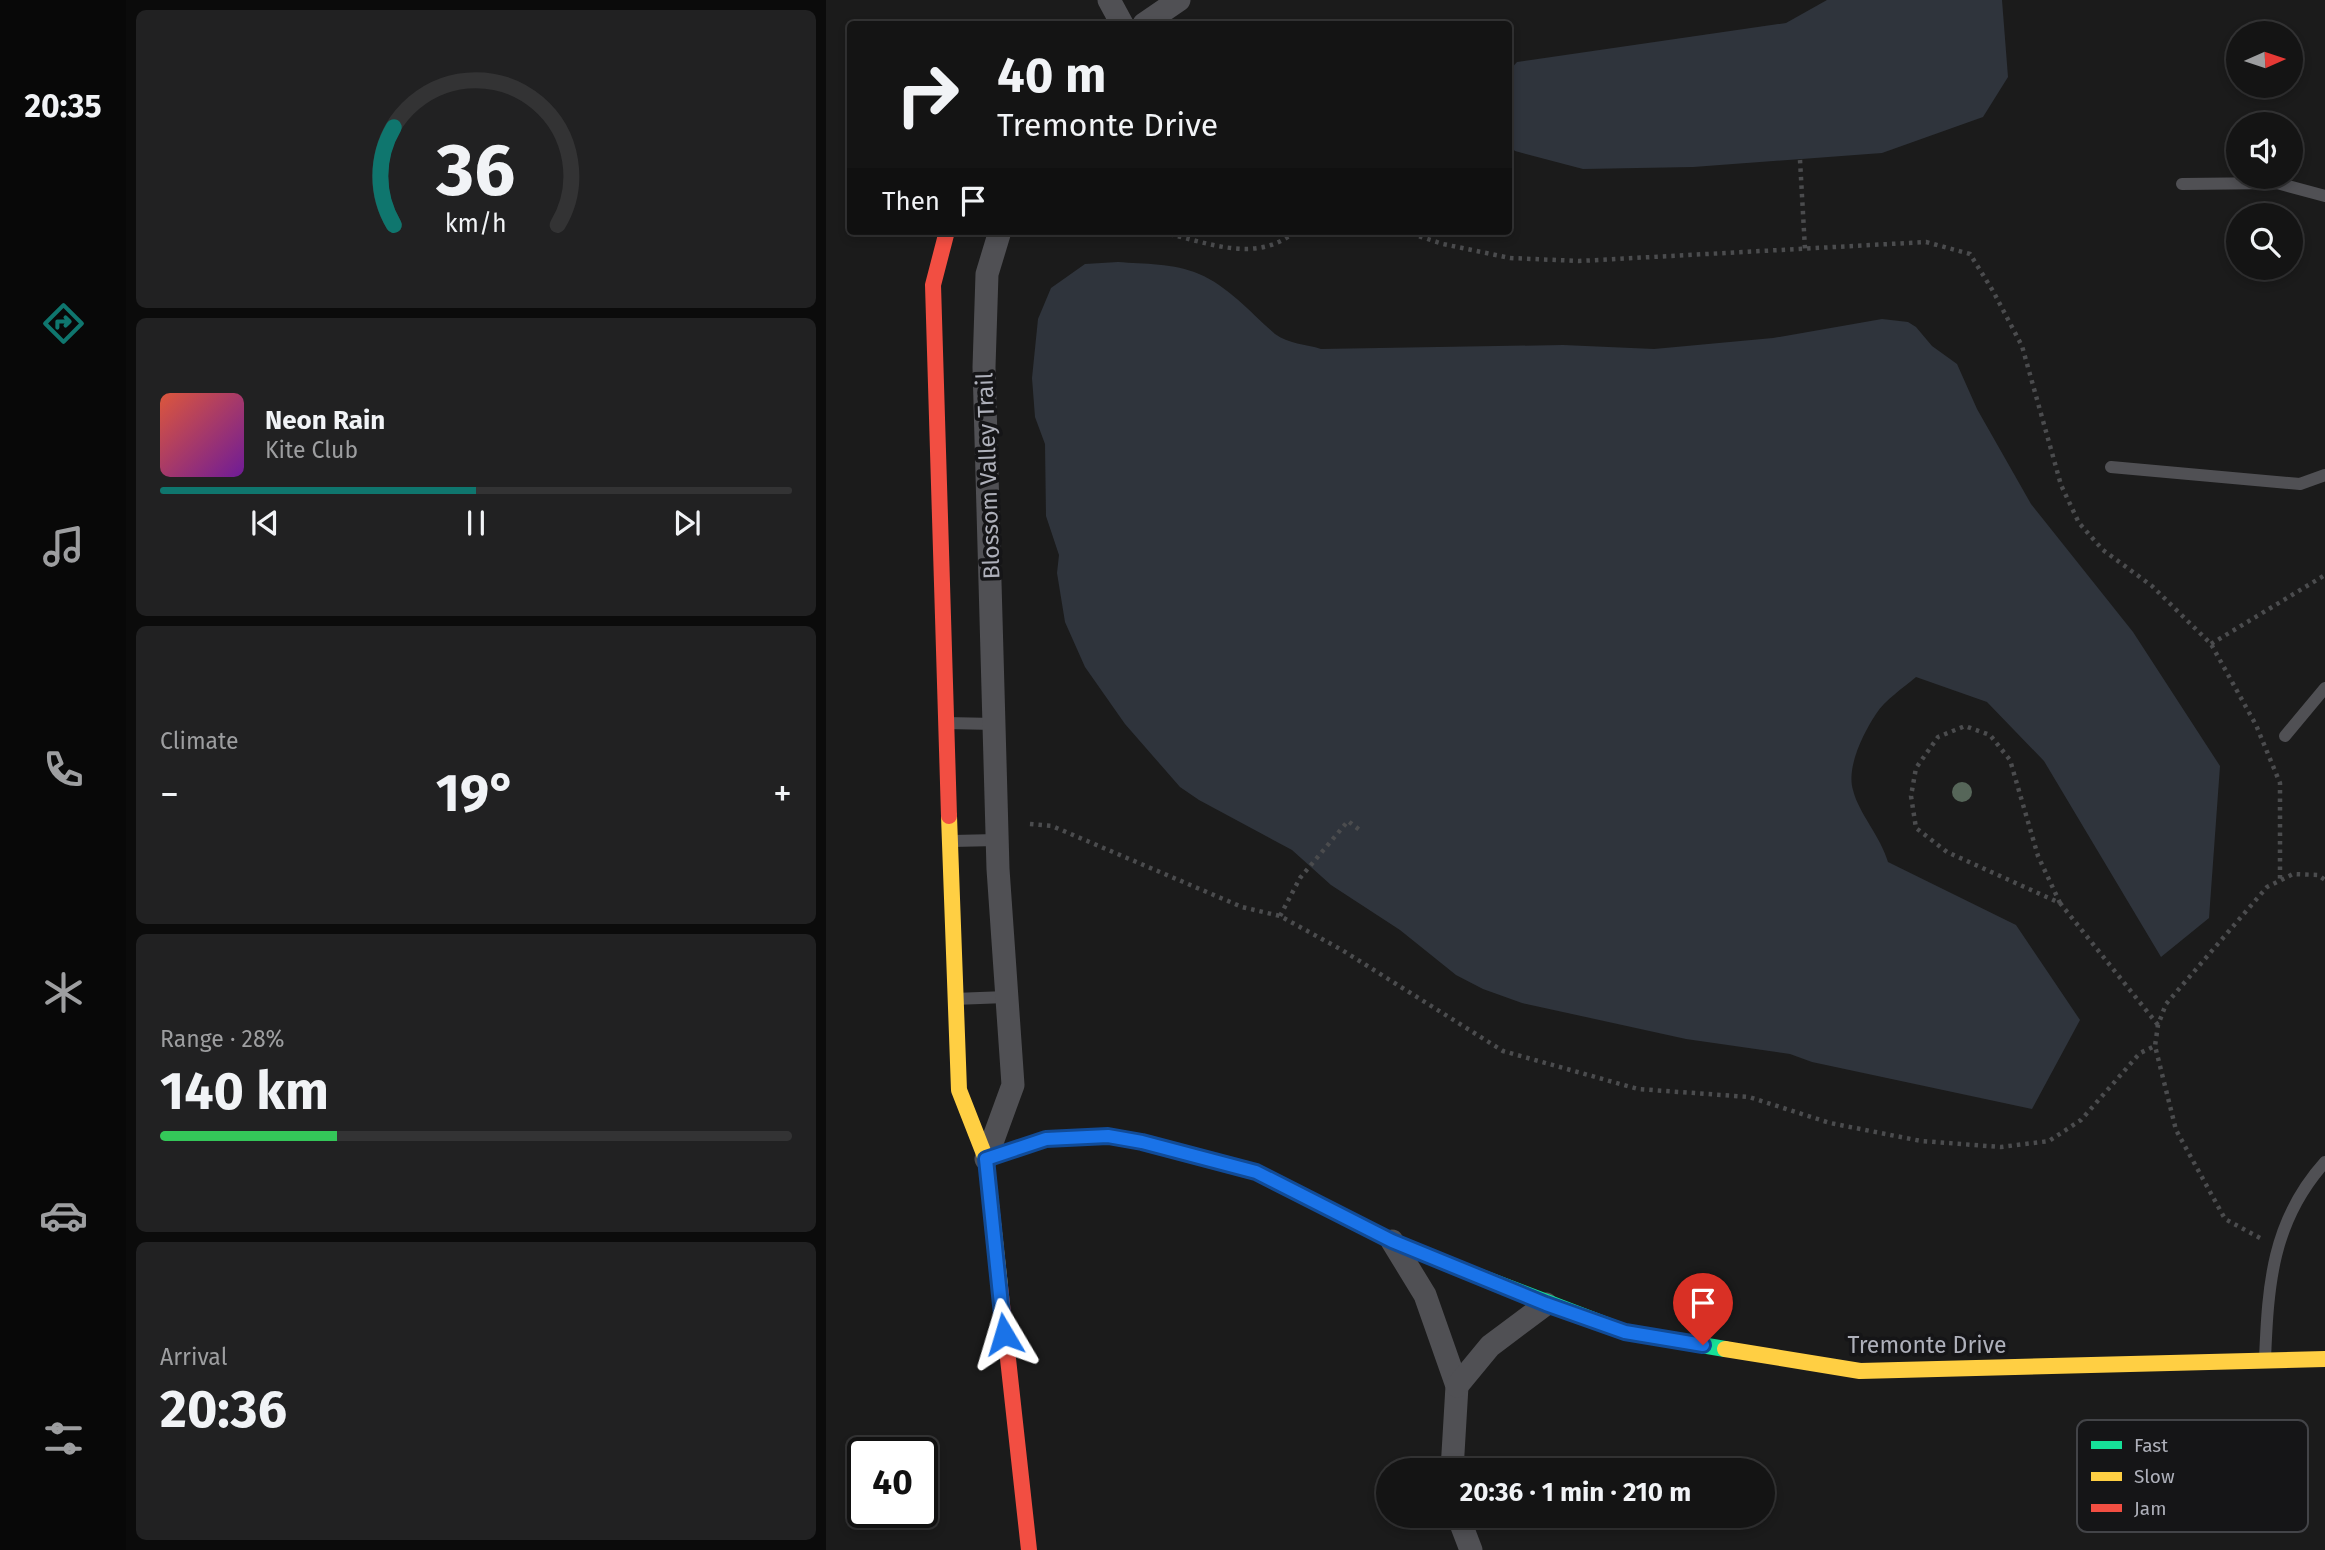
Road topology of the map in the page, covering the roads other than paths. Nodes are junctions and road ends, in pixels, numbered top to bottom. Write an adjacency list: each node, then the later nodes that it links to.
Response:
1 (1109, 0): 3 (street)
2 (1179, 0): 4 (street)
3 (1120, 21)
4 (1148, 21)
5 (2182, 184): 6 (lane)
6 (2325, 196)
7 (946, 235): 12 (street, Blossom Valley Trail)
8 (999, 235): 13 (street, Blossom Valley Trail)
9 (2111, 467): 10 (lane)
10 (2325, 475)
11 (2325, 688): 14 (lane)
12 (946, 723): 13 (lane); 16 (street, Blossom Valley Trail)
13 (995, 724): 15 (street, Blossom Valley Trail)
14 (2284, 736)
15 (997, 840): 16 (lane); 17 (street, Blossom Valley Trail)
16 (949, 841): 18 (street, Blossom Valley Trail)
17 (1006, 997): 18 (lane); 19 (street, Blossom Valley Trail)
18 (954, 999): 19 (street, Blossom Valley Trail)
19 (986, 1159): 21 (street, Tremonte Drive); 28 (street, Blossom Valley Trail)
20 (2325, 1162): 24 (lane)
21 (1392, 1241): 22 (street, Tremonte Drive); 25 (street)
22 (1546, 1304): 24 (street, Tremonte Drive); 25 (street)
23 (2325, 1359): 24 (street, Tremonte Drive)
24 (2265, 1361)
25 (1457, 1386): 26 (street)
26 (1453, 1458)
27 (1463, 1528): 29 (street)
28 (1030, 1550)
29 (1471, 1550)

